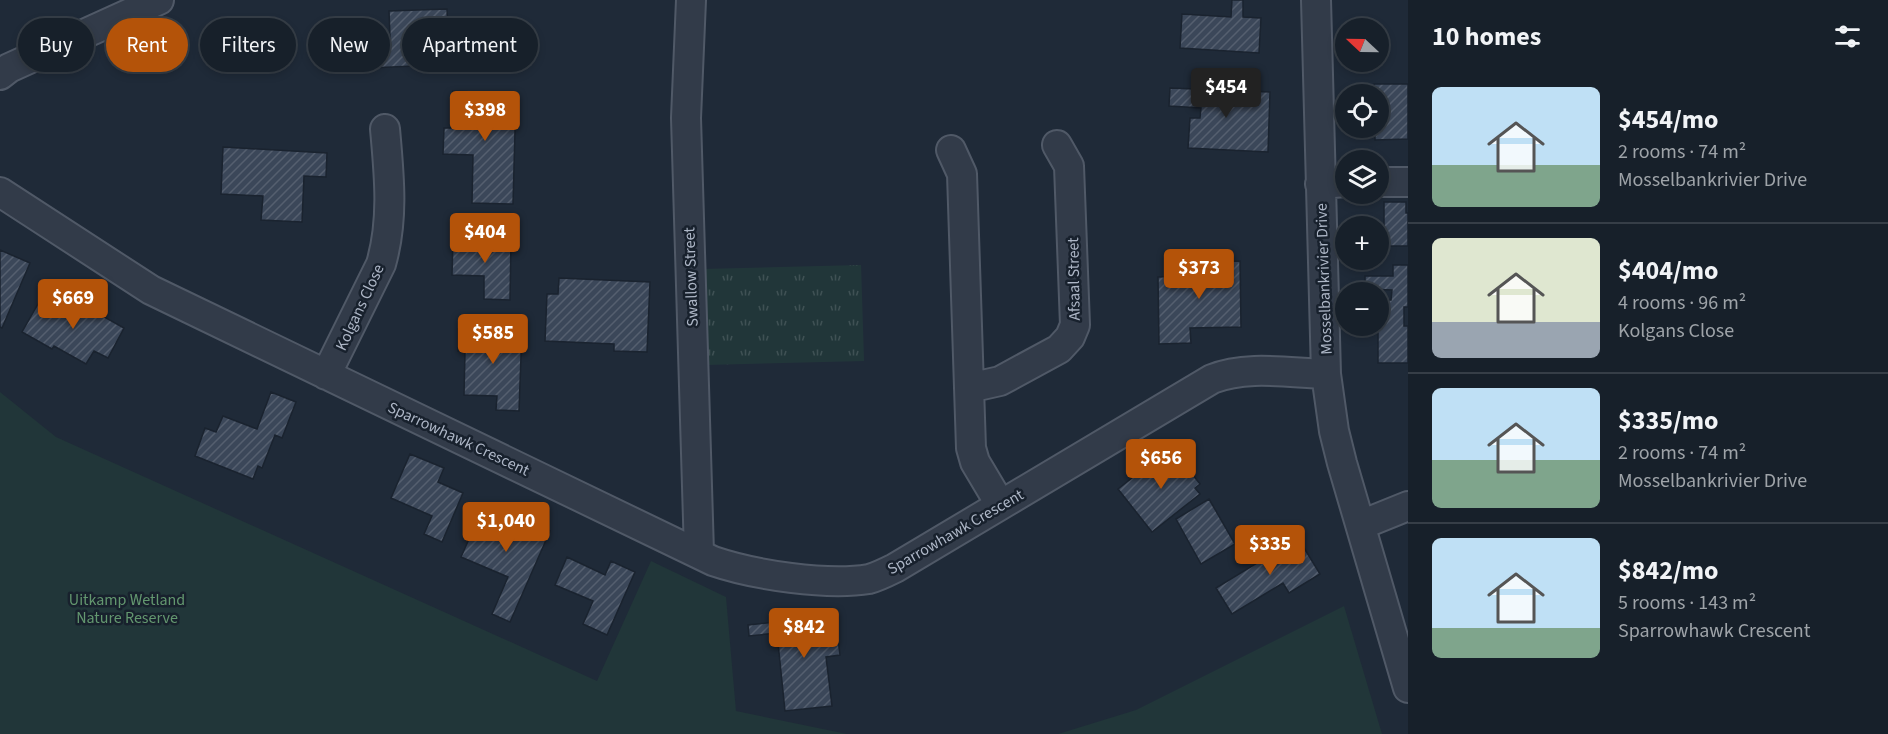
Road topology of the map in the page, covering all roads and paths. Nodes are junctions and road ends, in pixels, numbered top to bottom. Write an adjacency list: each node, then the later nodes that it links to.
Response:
1 (159, 0): 4 (street)
2 (691, 0): 18 (street, Swallow Street)
3 (1314, 1): 10 (street, Mosselbankrivier Drive)
4 (0, 75)
5 (385, 129): 13 (street, Kolgans Close)
6 (1057, 145): 14 (street, Afsaal Street)
7 (951, 150): 14 (street)
8 (1389, 182): 9 (street)
9 (1408, 182)
10 (1333, 183): 12 (street, Mosselbankrivier Drive)
11 (0, 192): 13 (street, Sparrowhawk Crescent)
12 (1326, 374): 15 (street, Sparrowhawk Crescent); 17 (street, Mosselbankrivier Drive)
13 (326, 375): 18 (street, Sparrowhawk Crescent)
14 (969, 388): 15 (street)
15 (1000, 504): 18 (street, Sparrowhawk Crescent)
16 (1408, 506): 17 (street)
17 (1361, 525): 19 (street, Mosselbankrivier Drive)
18 (699, 553)
19 (1408, 688)

